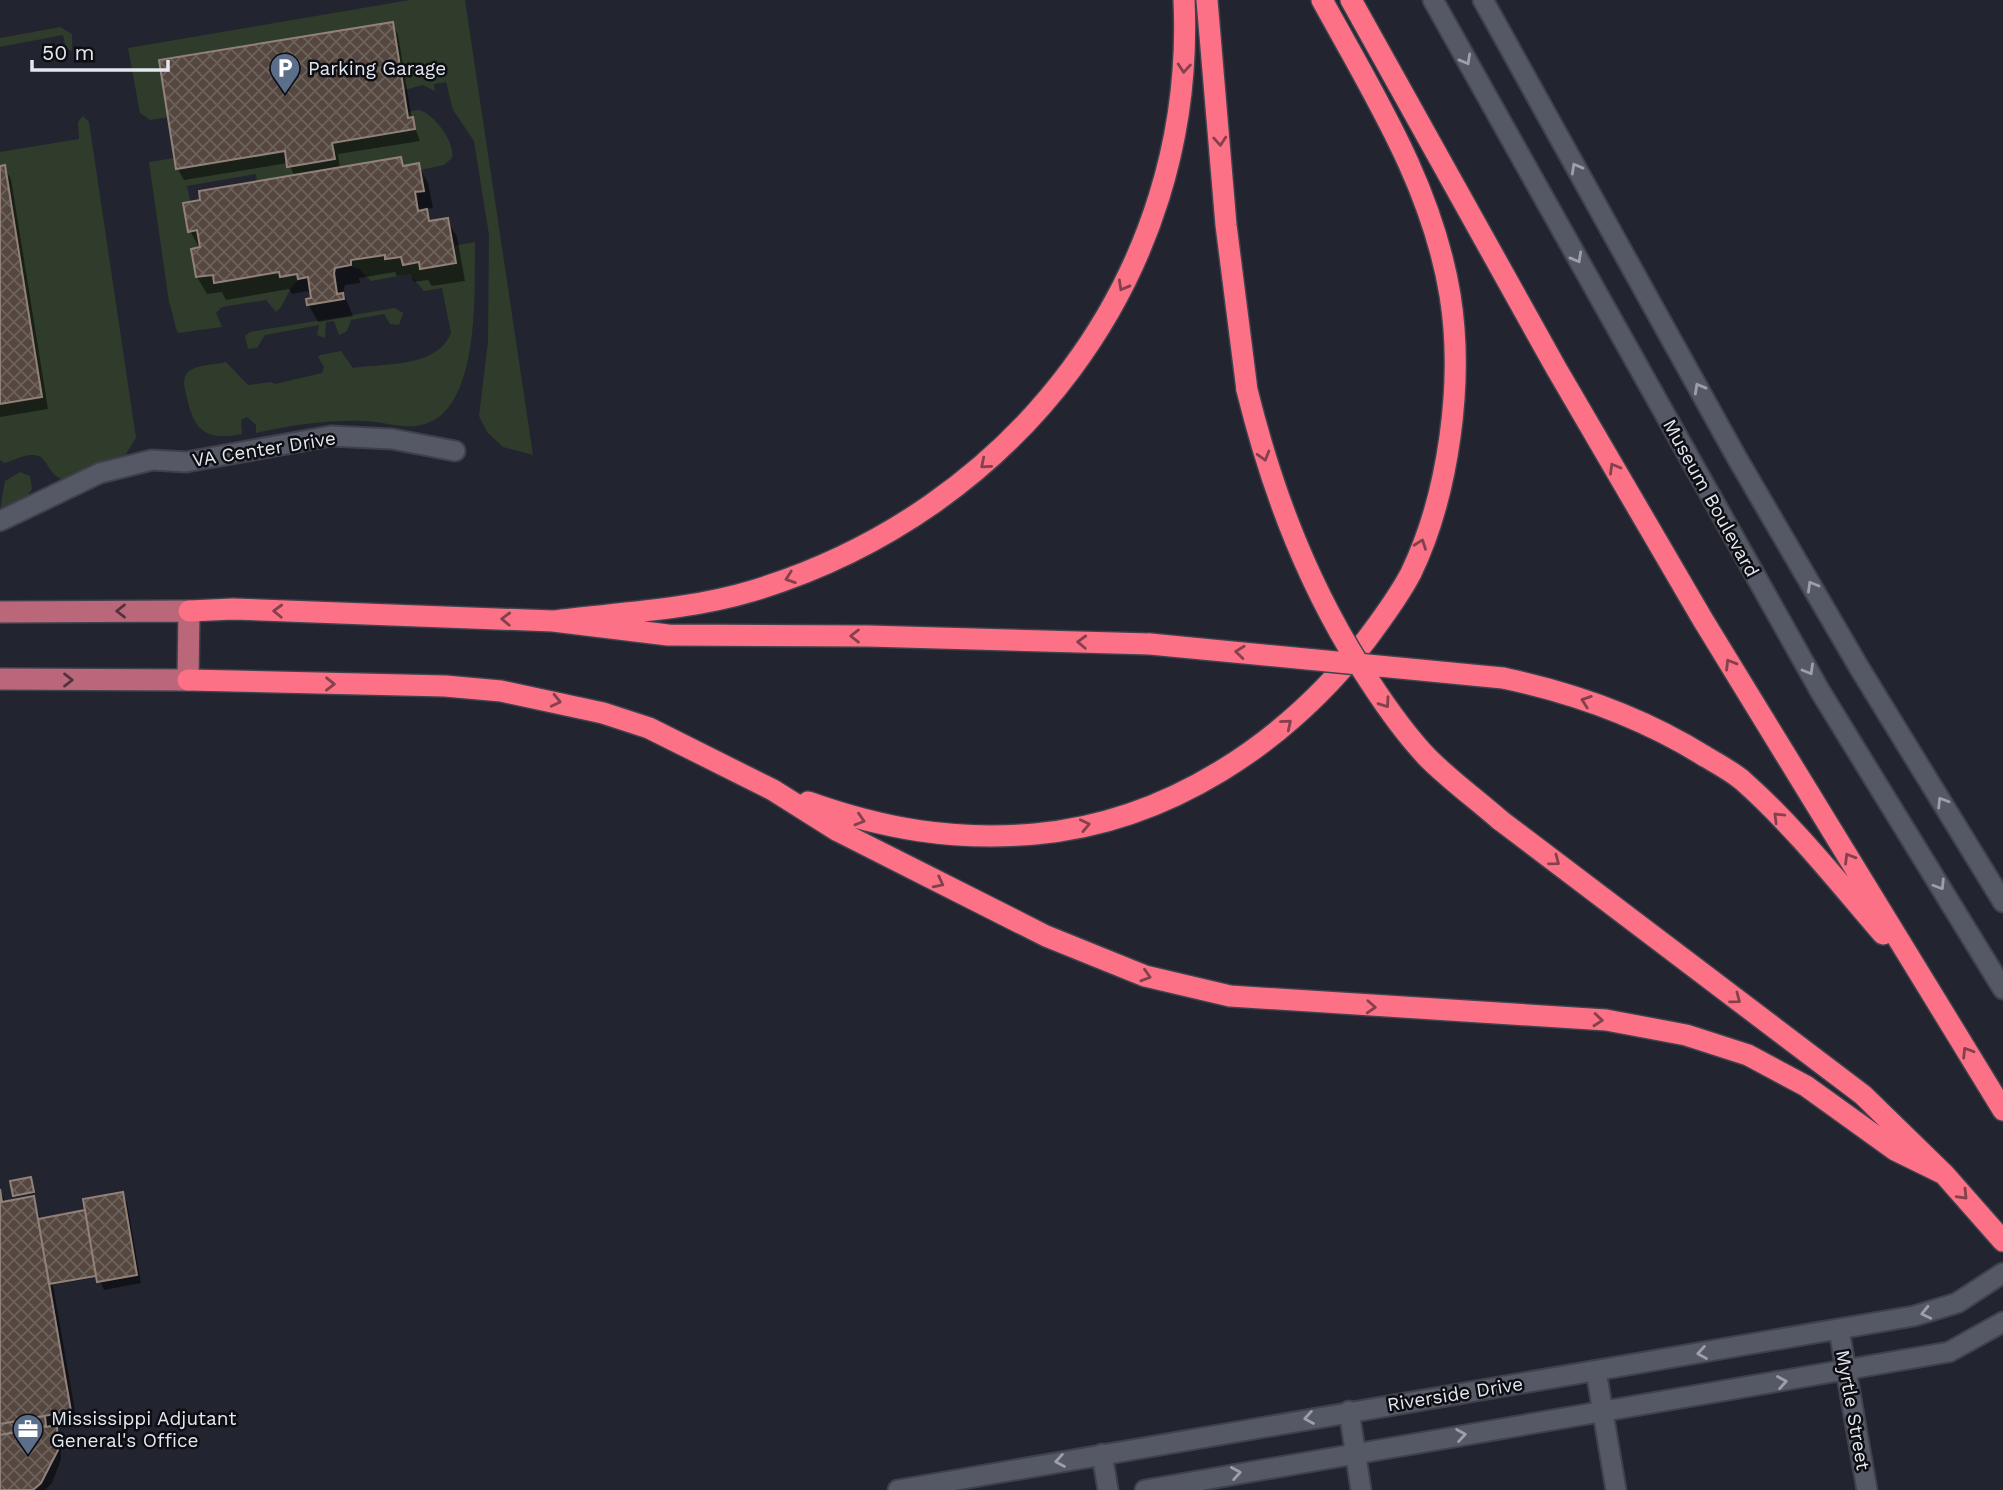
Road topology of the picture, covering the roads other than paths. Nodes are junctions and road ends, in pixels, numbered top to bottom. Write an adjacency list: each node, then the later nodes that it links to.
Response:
1 (1184, 0): 11 (highway, one-way to 11)
2 (1207, 0): 19 (highway, one-way to 19, bridge)
3 (1322, 0): 14 (highway, one-way to 3)
4 (1351, 0): 16 (highway, one-way to 4)
5 (1433, 0): 17 (street, Museum Boulevard, one-way to 17)
6 (1483, 0): 15 (street, one-way to 6)
7 (455, 451): 8 (street, VA Center Drive)
8 (0, 521)
9 (189, 611): 10 (main road, one-way to 10); 11 (highway, one-way to 9); 13 (main road)
10 (0, 612)
11 (553, 621): 16 (highway, one-way to 11, bridge)
12 (0, 679): 13 (main road, one-way to 13)
13 (188, 680): 14 (highway, one-way to 14)
14 (773, 790): 19 (highway, one-way to 19)
15 (2003, 902)
16 (1922, 977): 18 (highway, one-way to 16)
17 (2003, 989)
18 (2003, 1110)
19 (1944, 1174): 20 (highway, one-way to 20)
20 (2003, 1241)
21 (1995, 1278): 23 (street, Riverside Drive, one-way to 23)
22 (2003, 1322): 25 (street)
23 (1839, 1330): 24 (street, Riverside Drive, one-way to 24); 25 (street, Myrtle Street)
24 (1596, 1371): 26 (street, Riverside Drive); 27 (street)
25 (1847, 1371): 27 (street, one-way to 25); 35 (street, Myrtle Street)
26 (1349, 1410): 28 (street); 29 (street, Riverside Drive, one-way to 29)
27 (1603, 1413): 28 (street, one-way to 27); 34 (street)
28 (1355, 1452): 32 (street, one-way to 28); 33 (street)
29 (1102, 1454): 30 (street, Riverside Drive, one-way to 30); 31 (street)
30 (898, 1490)
31 (1108, 1490)
32 (1145, 1490)
33 (1361, 1490)
34 (1616, 1490)
35 (1867, 1490)

